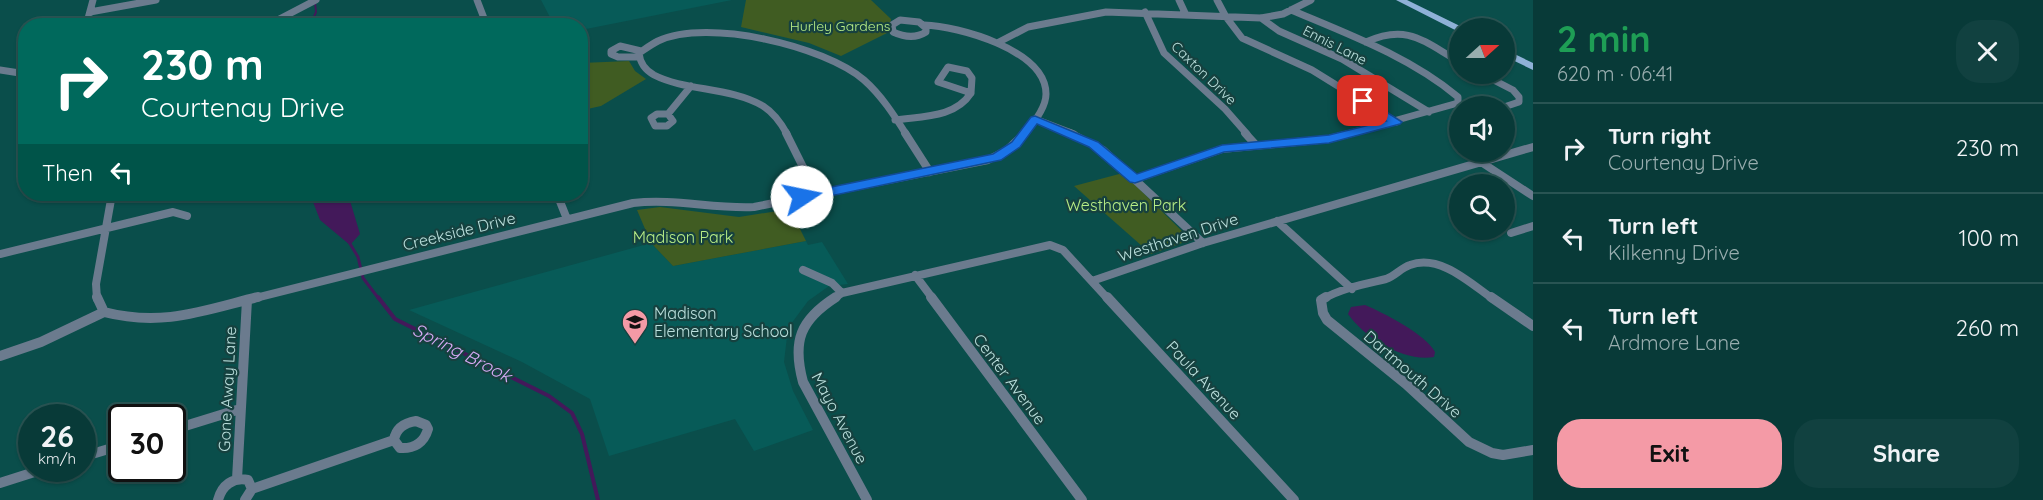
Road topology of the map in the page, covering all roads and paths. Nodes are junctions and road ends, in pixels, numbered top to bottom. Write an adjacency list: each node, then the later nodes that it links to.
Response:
1 (93, 0): 10 (street)
2 (156, 0): 10 (street)
3 (316, 0): 15 (street)
4 (477, 0): 16 (street)
5 (1179, 0): 12 (street)
6 (1217, 0): 13 (street)
7 (1311, 0): 9 (street)
8 (1400, 0): 18 (main road)
9 (1291, 10): 17 (street); 20 (street)
10 (90, 12): 14 (street)
11 (1145, 12): 12 (street); 21 (street); 38 (street, Caxton Drive)
12 (1186, 15): 13 (street)
13 (1226, 17): 17 (street); 37 (street)
14 (88, 18)
15 (282, 18)
16 (484, 18)
17 (1261, 18): 33 (street, Ennis Lane)
18 (1449, 24)
19 (924, 25): 19 (street, Creekside Drive); 21 (street, Creekside Drive)
20 (1366, 42): 22 (street); 30 (street)
21 (997, 43): 35 (street, Creekside Drive)
22 (1449, 56)
23 (1515, 58): 24 (main road)
24 (1533, 67)
25 (0, 70): 26 (street)
26 (18, 73)
27 (1501, 84): 31 (street)
28 (691, 86): 34 (street); 36 (street); 44 (street)
29 (971, 93): 29 (street); 36 (street)
30 (1457, 96)
31 (1515, 103)
32 (1449, 108): 33 (street)
33 (1429, 112): 37 (street)
34 (668, 114)
35 (1035, 119): 42 (street, Creekside Drive); 43 (street)
36 (895, 120): 42 (street)
37 (1396, 122): 38 (street)
38 (1256, 144): 43 (street)
39 (1533, 147): 40 (street, Westhaven Drive)
40 (1515, 152)
41 (1481, 162): 45 (street); 50 (street, Westhaven Drive)
42 (930, 172): 44 (street, Creekside Drive)
43 (1135, 179): 54 (street)
44 (817, 195): 49 (street, Creekside Drive)
45 (1533, 196)
46 (111, 201): 52 (street)
47 (560, 201): 49 (street)
48 (187, 216): 52 (street)
49 (567, 219): 61 (street, Creekside Drive)
50 (1277, 221): 54 (street, Westhaven Drive); 59 (street)
51 (1533, 226): 53 (street)
52 (106, 228): 55 (street); 62 (street)
53 (1515, 232)
54 (1203, 243): 58 (street, Westhaven Drive)
55 (0, 254)
56 (803, 270): 60 (street)
57 (915, 276): 58 (street); 60 (street); 76 (street, Center Avenue)
58 (1092, 281): 77 (street, Paula Avenue)
59 (1352, 288): 63 (street, Dartmouth Drive); 68 (street, Dartmouth Drive)
60 (842, 293): 75 (street, Mayo Avenue)
61 (247, 300): 62 (street, Creekside Drive); 65 (street, Gone Away Lane)
62 (104, 312): 64 (street)
63 (1533, 326)
64 (0, 356)
65 (240, 409): 66 (street); 70 (street, Gone Away Lane)
66 (186, 426)
67 (394, 440): 72 (street)
68 (1533, 450)
69 (18, 477): 71 (street)
70 (237, 479): 72 (street); 73 (street)
71 (0, 483)
72 (252, 489): 74 (street)
73 (218, 500)
74 (245, 500)
75 (867, 500)
76 (1082, 500)
77 (1294, 500)

